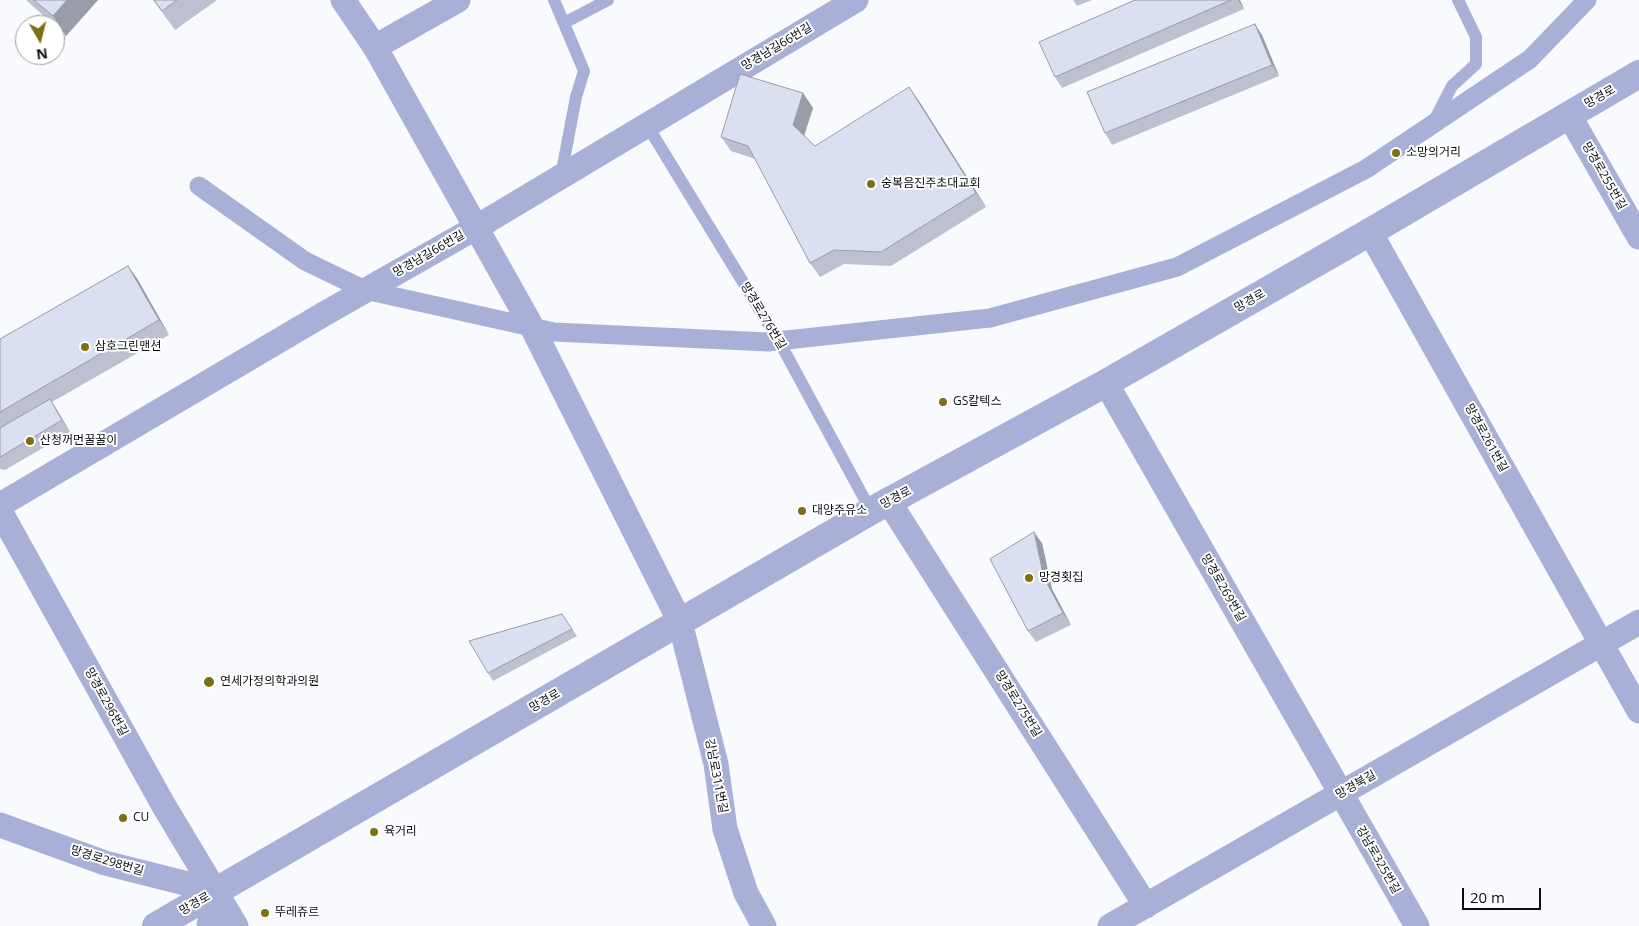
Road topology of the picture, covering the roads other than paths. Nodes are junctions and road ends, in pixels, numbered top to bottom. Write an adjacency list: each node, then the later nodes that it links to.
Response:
1 (343, 0): 9 (street, 강남로311번길)
2 (458, 0): 9 (street)
3 (554, 0): 8 (lane)
4 (608, 0): 8 (lane)
5 (856, 0): 13 (street, 망경남길66번길)
6 (1458, 0): 12 (lane)
7 (1587, 0): 12 (street)
8 (564, 23): 14 (lane)
9 (375, 47): 16 (street, 강남로311번길)
10 (1639, 74): 11 (street, 망경로)
11 (1569, 115): 17 (street, 망경로); 18 (street, 망경로255번길)
12 (1433, 124): 21 (street)
13 (647, 125): 14 (street, 망경남길66번길); 21 (lane, 망경로276번길)
14 (561, 176): 16 (street, 망경남길66번길)
15 (199, 186): 19 (street)
16 (477, 227): 19 (street, 망경남길66번길); 20 (street, 강남로311번길)
17 (1370, 232): 22 (street, 망경로); 28 (street, 망경로261번길)
18 (1639, 238)
19 (365, 290): 20 (street); 23 (street, 망경남길66번길)
20 (532, 327): 21 (street); 26 (street, 강남로311번길)
21 (779, 341): 24 (lane, 망경로276번길)
22 (1106, 383): 24 (street, 망경로); 30 (street, 망경로269번길)
23 (0, 505)
24 (880, 507): 26 (street, 망경로); 33 (street, 망경로275번길)
25 (0, 512): 32 (street, 망경로296번길)
26 (680, 622): 32 (street, 망경로); 37 (street, 강남로311번길)
27 (1639, 622): 28 (street, 망경북길)
28 (1601, 643): 29 (street); 30 (street, 망경북길)
29 (1639, 711)
30 (1340, 793): 33 (street, 망경북길); 39 (street, 강남로325번길)
31 (0, 825): 32 (street, 망경로298번길)
32 (216, 891): 34 (street, 망경로); 35 (street); 36 (street, 망경로296번길)
33 (1146, 906): 38 (street, 망경북길)
34 (156, 926)
35 (209, 926)
36 (236, 926)
37 (764, 926)
38 (1110, 926)
39 (1417, 926)

